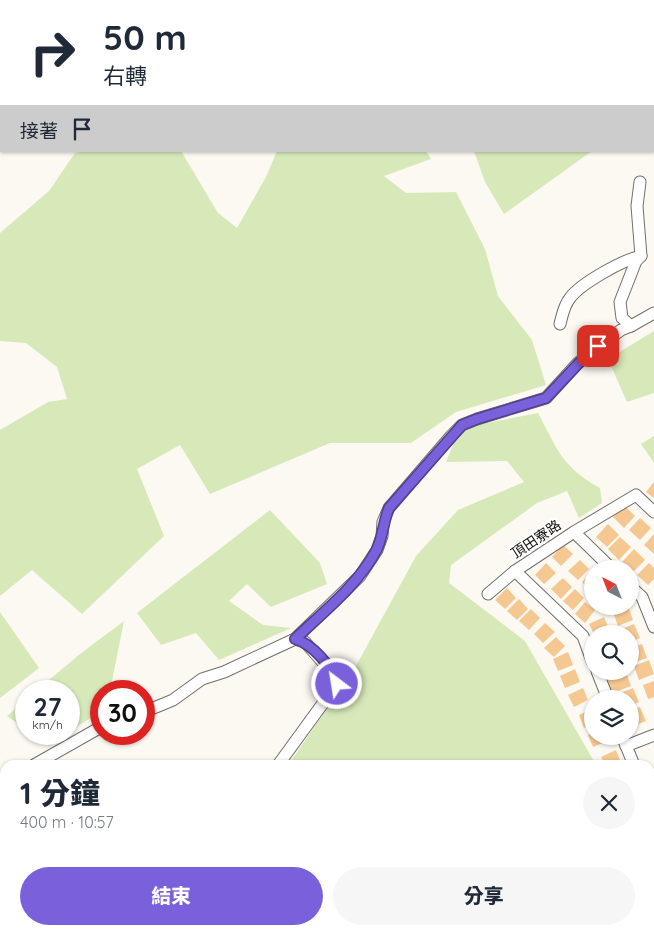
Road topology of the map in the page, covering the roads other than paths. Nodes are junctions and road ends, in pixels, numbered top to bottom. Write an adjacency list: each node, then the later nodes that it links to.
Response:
1 (640, 182): 2 (street)
2 (641, 256): 4 (street); 5 (street)
3 (654, 313): 5 (street)
4 (560, 324)
5 (632, 326): 13 (street)
6 (654, 512): 7 (street, 頂田寮路)
7 (574, 532): 8 (street); 9 (street, 頂田寮路)
8 (603, 560)
9 (515, 571): 10 (street); 14 (street, 頂田寮路)
10 (488, 594)
11 (639, 594): 12 (street)
12 (654, 627)
13 (295, 639): 15 (street); 21 (street)
14 (584, 639)
15 (155, 707)
16 (90, 733): 20 (street)
17 (654, 735): 18 (street)
18 (639, 738)
19 (626, 745): 22 (street)
20 (43, 760)
21 (282, 760)
22 (632, 760)

